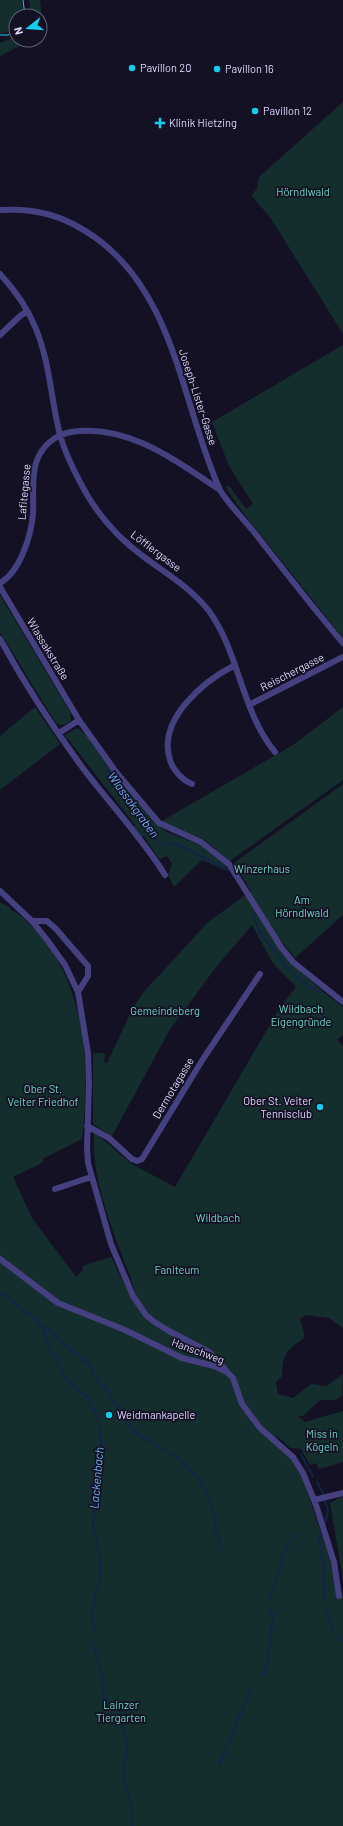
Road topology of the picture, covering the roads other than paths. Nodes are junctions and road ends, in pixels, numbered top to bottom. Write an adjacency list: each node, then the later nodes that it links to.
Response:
1 (0, 210): 6 (street, Joseph-Lister-Gasse)
2 (0, 274): 3 (street, Löfflergasse)
3 (27, 311): 4 (street); 5 (street, Löfflergasse)
4 (0, 335)
5 (60, 435): 6 (street, Lafitegasse); 7 (street, Lafitegasse); 12 (street, Löfflergasse)
6 (220, 490): 10 (street, Joseph-Lister-Gasse)
7 (0, 584)
8 (0, 588): 14 (street, Wlassakstraße)
9 (0, 639): 15 (street)
10 (343, 643)
11 (343, 657): 13 (street, Reischergasse)
12 (235, 665): 13 (street, Löfflergasse); 17 (street)
13 (249, 705): 16 (street, Löfflergasse)
14 (79, 720): 15 (street); 23 (street, Wlassakstraße)
15 (59, 733): 18 (street)
16 (275, 752)
17 (192, 784)
18 (165, 875)
19 (0, 891): 20 (street)
20 (32, 921): 22 (street); 22 (street)
21 (260, 974): 24 (street, Dermotagasse)
22 (78, 992): 24 (street)
23 (343, 1002)
24 (87, 1126): 25 (street)
25 (91, 1177): 26 (street); 28 (street)
26 (55, 1189)
27 (0, 1259): 28 (street, Hanschweg)
28 (227, 1372): 30 (street, Hanschweg)
29 (343, 1493): 30 (street)
30 (314, 1500): 31 (street, Hanschweg)
31 (339, 1596)

